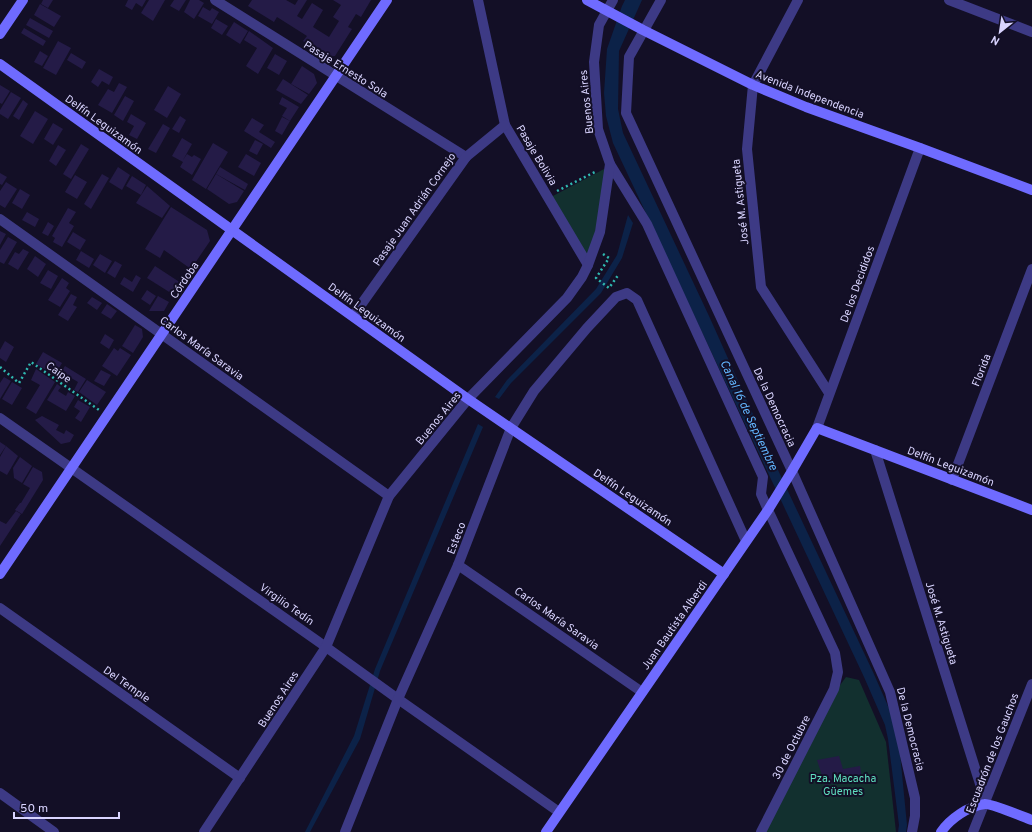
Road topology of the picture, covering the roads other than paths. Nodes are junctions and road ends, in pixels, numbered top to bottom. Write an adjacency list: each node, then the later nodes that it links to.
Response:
1 (23, 0): 13 (street)
2 (215, 0): 15 (street, Pasaje Ernesto Sola)
3 (387, 0): 15 (street, Córdoba)
4 (478, 0): 17 (street, Pasaje Bolivia)
5 (587, 0): 10 (street, Avenida Independencia)
6 (613, 0): 10 (street, Buenos Aires)
7 (661, 0): 11 (street, De la Democracia)
8 (798, 0): 16 (street, José M. Astigueta)
9 (949, 0): 12 (street)
10 (606, 11): 11 (street, Avenida Independencia); 20 (street, Buenos Aires)
11 (643, 30): 16 (street, Avenida Independencia); 35 (street, De la Democracia)
12 (1032, 32)
13 (0, 34)
14 (0, 64): 23 (street, Delfín Leguizamón)
15 (336, 77): 19 (street, Pasaje Ernesto Sola); 23 (street, Córdoba)
16 (753, 85): 18 (street, Avenida Independencia); 28 (street, José M. Astigueta)
17 (505, 125): 19 (street, Pasaje Juan Adrián Cornejo); 24 (street, Pasaje Bolivia)
18 (920, 148): 21 (street, Avenida Independencia); 28 (street, De los Decididos)
19 (466, 157): 26 (street, Pasaje Juan Adrián Cornejo)
20 (610, 164): 24 (street, Buenos Aires); 38 (street)
21 (1032, 190)
22 (0, 219): 27 (street, Carlos María Saravia)
23 (232, 231): 26 (street, Delfín Leguizamón); 27 (street, Córdoba)
24 (588, 265): 29 (street, Buenos Aires)
25 (1032, 269): 36 (street, Florida)
26 (353, 316): 29 (street, Delfín Leguizamón)
27 (162, 334): 34 (street, Córdoba); 37 (street, Carlos María Saravia)
28 (829, 393): 32 (street, De los Decididos)
29 (468, 399): 31 (street, Delfín Leguizamón); 37 (street, Buenos Aires)
30 (0, 418): 34 (street, Virgilio Tedín)
31 (511, 428): 40 (street, Esteco); 41 (street, Esteco); 43 (street, Delfín Leguizamón)
32 (816, 428): 33 (street, Delfín Leguizamón); 35 (street, Juan Bautista Alberdi)
33 (875, 450): 36 (street, Delfín Leguizamón); 51 (street, José M. Astigueta)
34 (72, 468): 42 (street, Córdoba); 45 (street, Virgilio Tedín)
35 (792, 471): 38 (street, Juan Bautista Alberdi); 59 (street, De la Democracia)
36 (952, 480): 39 (street, Delfín Leguizamón)
37 (389, 496): 45 (street, Buenos Aires)
38 (768, 510): 40 (street, Juan Bautista Alberdi); 58 (street, 30 de Octubre)
39 (1032, 510)
40 (746, 541): 43 (street, Juan Bautista Alberdi)
41 (458, 564): 47 (street, Carlos María Saravia); 48 (street, Esteco)
42 (0, 574)
43 (724, 574): 47 (street, Juan Bautista Alberdi)
44 (0, 608): 49 (street, Del Temple)
45 (326, 647): 48 (street, Virgilio Tedín); 49 (street, Buenos Aires)
46 (1032, 684): 51 (street, Escuadrón de los Gauchos)
47 (642, 692): 52 (street, Juan Bautista Alberdi)
48 (398, 700): 52 (street, Virgilio Tedín); 56 (street, Esteco)
49 (240, 778): 55 (street, Buenos Aires)
50 (0, 793): 54 (street)
51 (986, 803): 53 (street); 60 (street); 61 (street, Escuadrón de los Gauchos)
52 (559, 812): 57 (street, Juan Bautista Alberdi)
53 (1032, 820)
54 (54, 832)
55 (204, 832)
56 (345, 832)
57 (546, 832)
58 (761, 832)
59 (912, 832)
60 (941, 832)
61 (974, 832)

